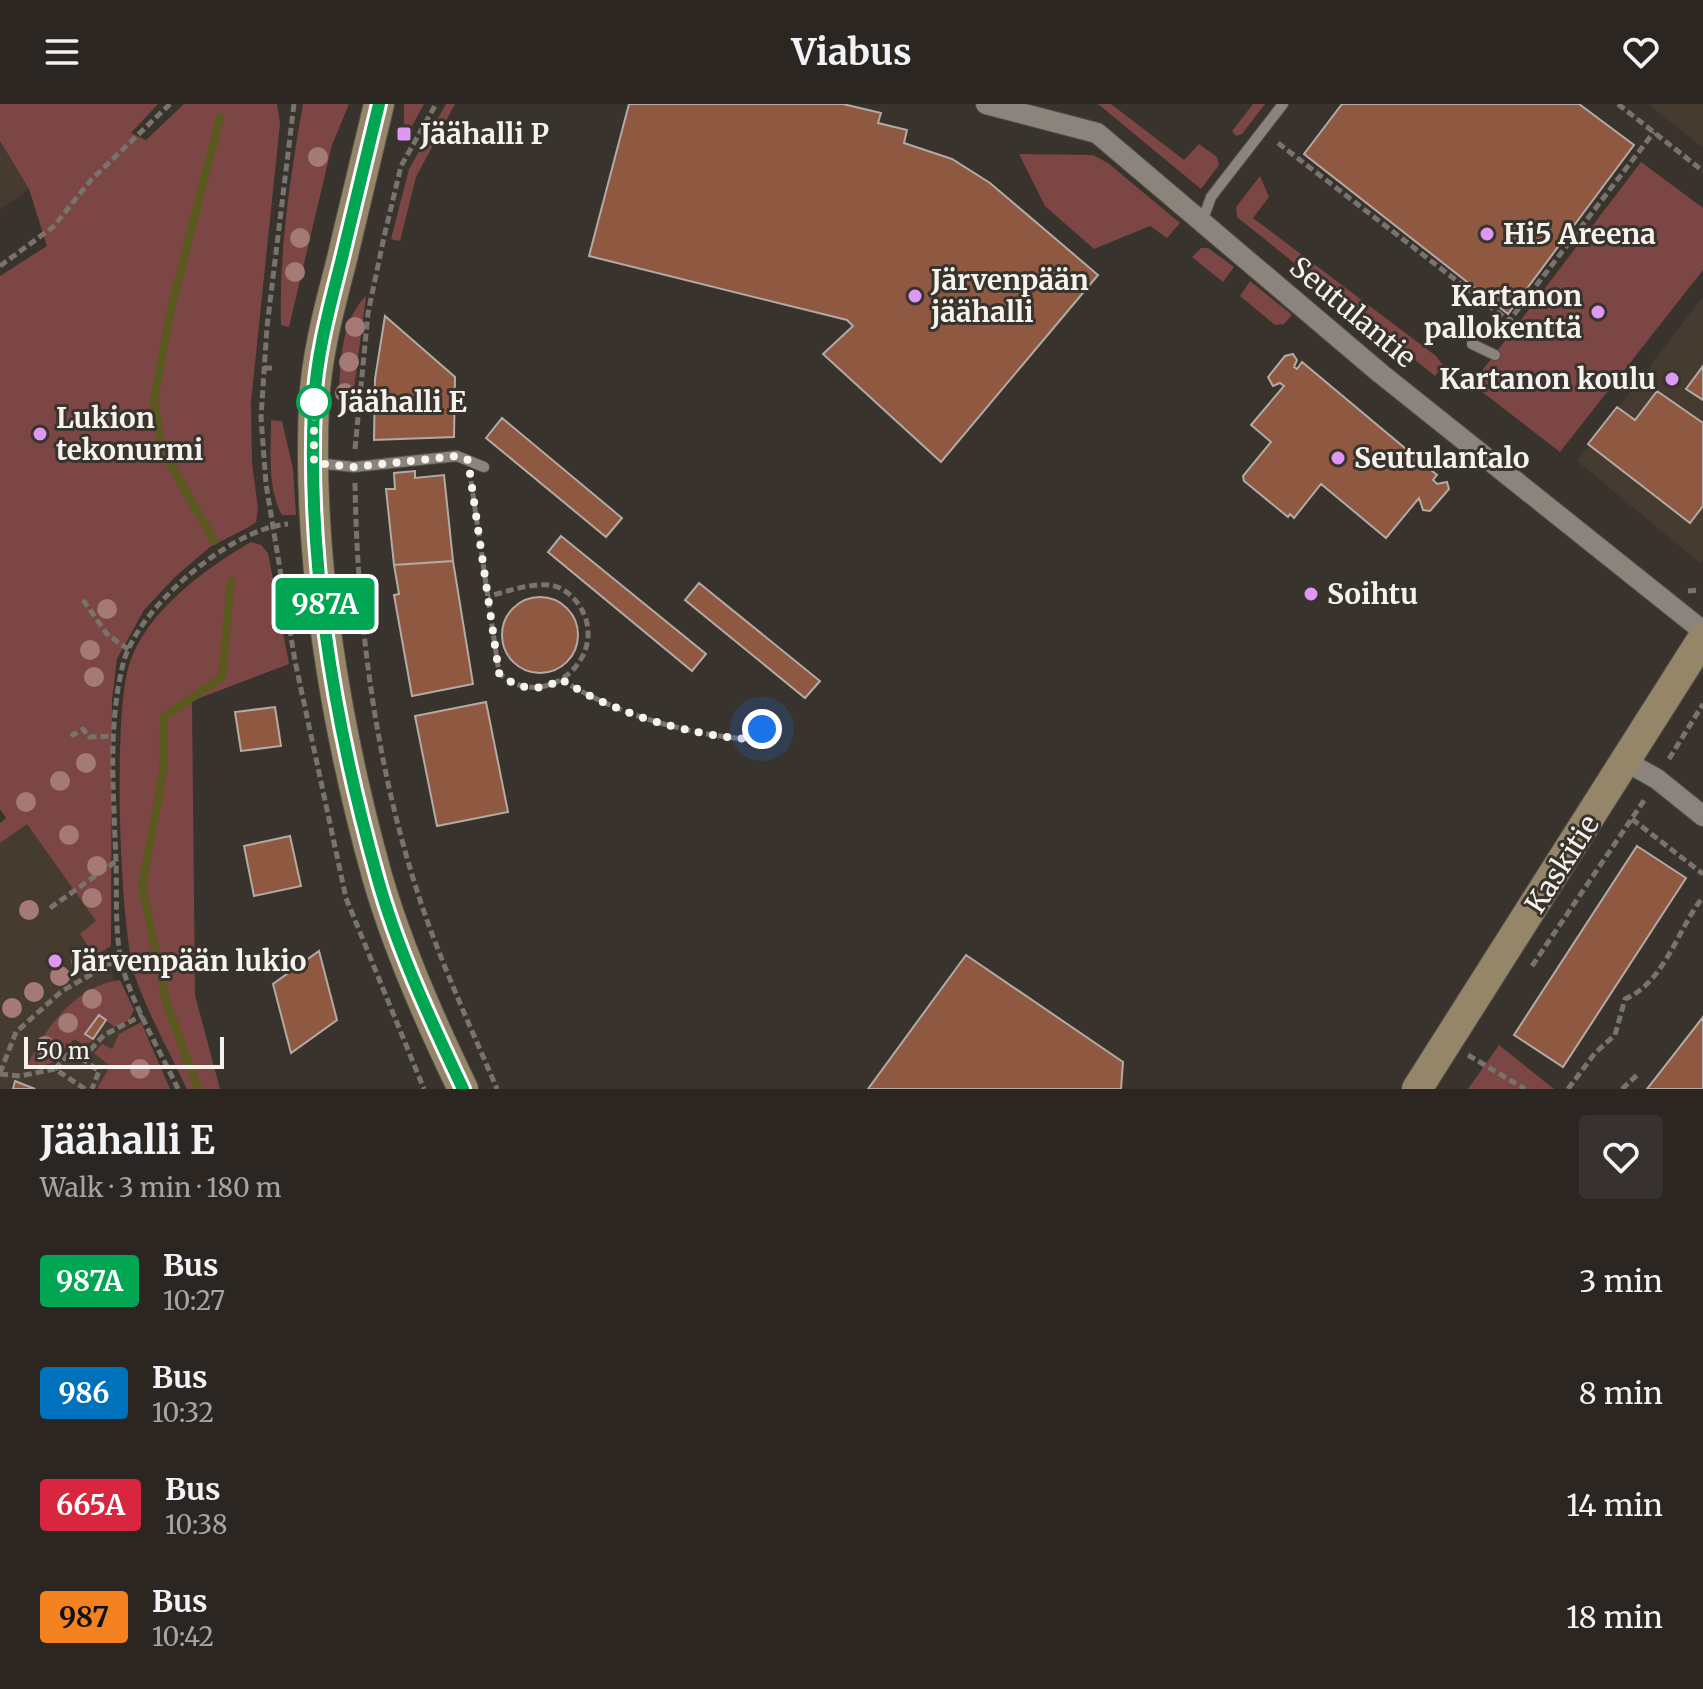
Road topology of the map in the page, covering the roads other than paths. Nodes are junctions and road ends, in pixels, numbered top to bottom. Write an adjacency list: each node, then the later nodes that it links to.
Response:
1 (379, 104): 8 (street)
2 (986, 104): 4 (street, Seutulantie)
3 (1283, 104): 5 (lane)
4 (1018, 108): 5 (street, Seutulantie)
5 (1202, 222): 10 (street, Seutulantie)
6 (1472, 344): 7 (lane)
7 (1495, 355)
8 (314, 463): 9 (lane); 14 (street)
9 (484, 467)
10 (1703, 631)
11 (1703, 638): 12 (street, Kaskitie)
12 (1627, 762): 13 (street); 15 (street, Kaskitie)
13 (1703, 816)
14 (463, 1089)
15 (1417, 1089)

